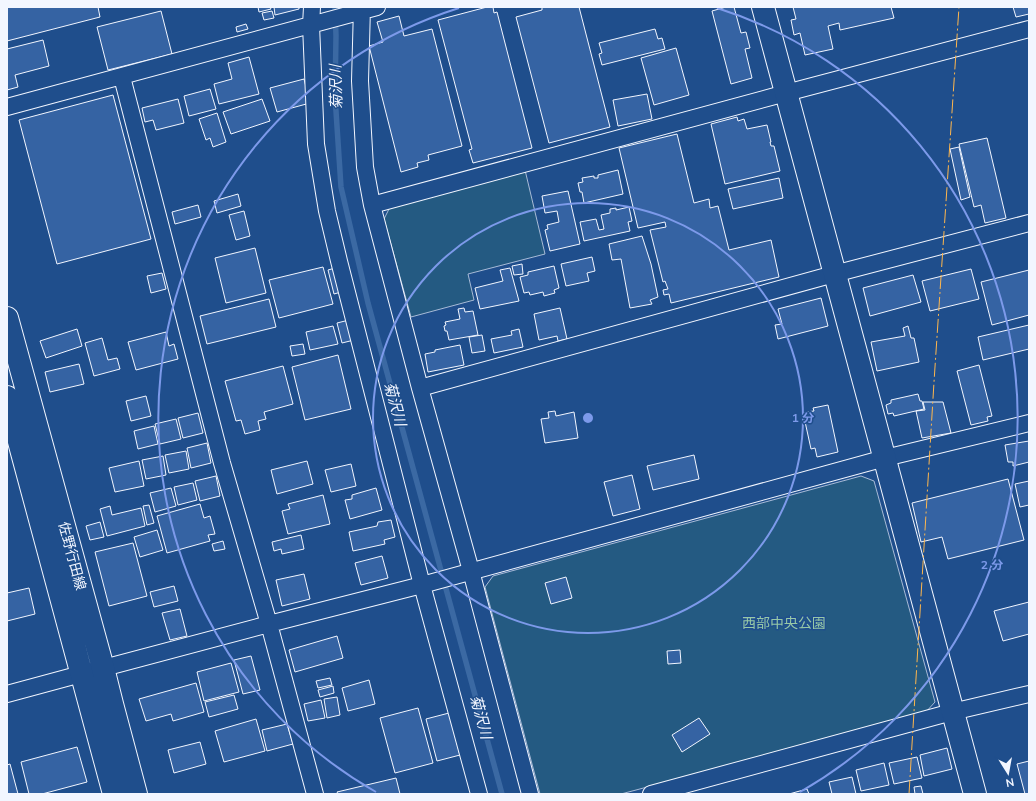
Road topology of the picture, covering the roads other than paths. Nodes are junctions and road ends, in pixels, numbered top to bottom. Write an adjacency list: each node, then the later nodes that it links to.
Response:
1 (312, 7): 5 (street)
2 (377, 7): 4 (street)
3 (762, 7): 8 (main road)
4 (357, 11): 5 (street); 10 (street)
5 (316, 24): 7 (street); 19 (street)
6 (1029, 29): 8 (street)
7 (122, 77): 9 (street); 20 (street)
8 (786, 93): 10 (street); 12 (main road)
9 (7, 107)
10 (372, 205): 14 (street)
11 (1029, 223): 12 (street)
12 (834, 274): 14 (street); 17 (main road)
13 (7, 318): 21 (main road, 佐野行田線)
14 (420, 388): 18 (street)
15 (7, 397): 22 (main road, 佐野行田線)
16 (1029, 422): 17 (street)
17 (885, 458): 18 (street); 25 (main road)
18 (465, 573): 19 (street); 30 (street)
19 (428, 583): 20 (street); 29 (street)
20 (269, 624): 21 (street); 28 (street)
21 (103, 668): 22 (street); 27 (main road, 佐野行田線)
22 (81, 674): 23 (street); 26 (main road, 佐野行田線)
23 (7, 694)
24 (1029, 694): 25 (street)
25 (952, 712): 31 (street); 32 (main road)
26 (114, 794)
27 (136, 794)
28 (315, 794)
29 (479, 794)
30 (530, 794)
31 (651, 794)
32 (975, 794)

